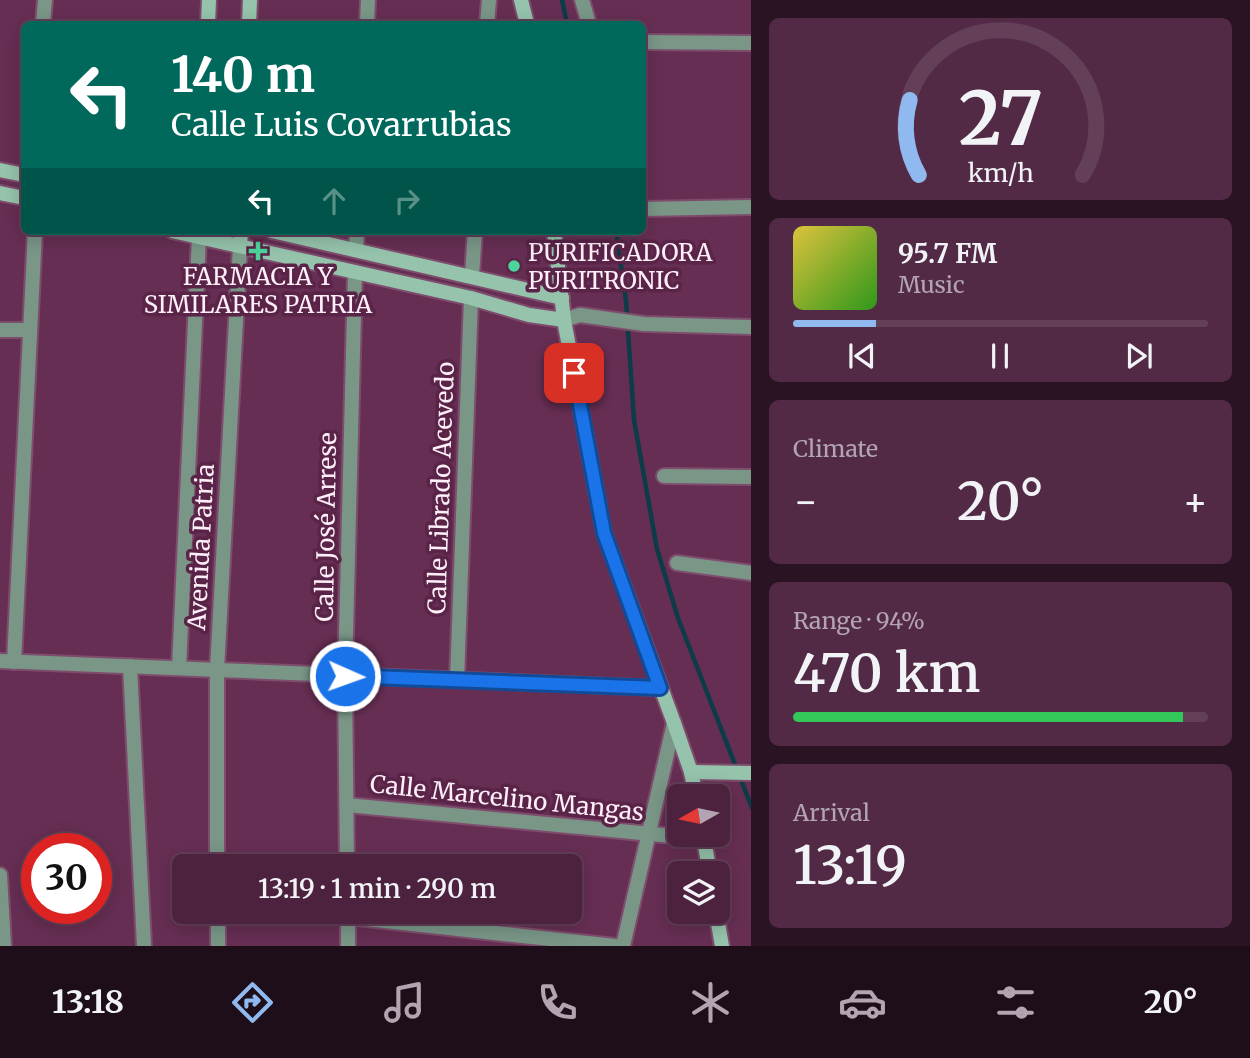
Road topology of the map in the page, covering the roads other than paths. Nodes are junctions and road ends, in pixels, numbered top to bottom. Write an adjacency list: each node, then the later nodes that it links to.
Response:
1 (45, 0): 8 (street)
2 (209, 0): 9 (street)
3 (250, 0): 10 (street)
4 (368, 0): 11 (street)
5 (489, 0): 12 (street)
6 (521, 0): 13 (street)
7 (582, 0): 14 (street)
8 (43, 21)
9 (208, 21)
10 (249, 21)
11 (367, 21)
12 (487, 21)
13 (526, 21)
14 (588, 21)
15 (646, 42): 16 (street)
16 (751, 43)
17 (0, 170): 18 (street)
18 (21, 174)
19 (0, 193): 20 (street)
20 (21, 197)
21 (751, 207): 22 (street)
22 (646, 209)
23 (35, 235): 41 (street)
24 (199, 235): 48 (street, Avenida Patria)
25 (202, 235): 31 (street)
26 (241, 235): 31 (street, Avenida Patria)
27 (290, 235): 32 (street)
28 (357, 235): 32 (street)
29 (475, 235): 34 (street)
30 (554, 235): 36 (street)
31 (240, 246): 33 (street); 49 (street, Avenida Patria)
32 (356, 250): 34 (street)
33 (355, 272): 35 (street); 50 (street, Calle José Arrese)
34 (472, 276): 36 (street)
35 (471, 298): 38 (street); 51 (street, Calle Librado Acevedo)
36 (562, 298): 37 (street); 38 (street)
37 (586, 316): 38 (street); 39 (street)
38 (564, 320): 52 (street)
39 (751, 327)
40 (0, 330): 41 (street)
41 (30, 330): 46 (street)
42 (664, 476): 43 (street)
43 (751, 477)
44 (677, 563): 45 (street)
45 (751, 573)
46 (7, 661): 47 (street)
47 (130, 666): 48 (street); 68 (street)
48 (179, 668): 49 (street)
49 (217, 670): 50 (street); 60 (street, Avenida Patria)
50 (345, 676): 51 (street); 57 (street, Calle José Arrese)
51 (457, 680): 52 (street)
52 (660, 688): 53 (street)
53 (674, 723): 54 (street); 58 (street)
54 (691, 772): 55 (street); 56 (street)
55 (751, 773)
56 (694, 784)
57 (346, 805): 58 (street, Calle Marcelino Mangas); 61 (street, Calle José Arrese)
58 (649, 834): 59 (street, Calle Marcelino Mangas); 72 (street)
59 (667, 835)
60 (217, 854)
61 (347, 854)
62 (0, 875): 67 (street)
63 (218, 924): 69 (street)
64 (348, 924): 70 (street)
65 (431, 924): 71 (street)
66 (718, 924): 73 (street)
67 (4, 946)
68 (144, 946)
69 (218, 946)
70 (348, 946)
71 (615, 946)
72 (623, 946)
73 (722, 946)

